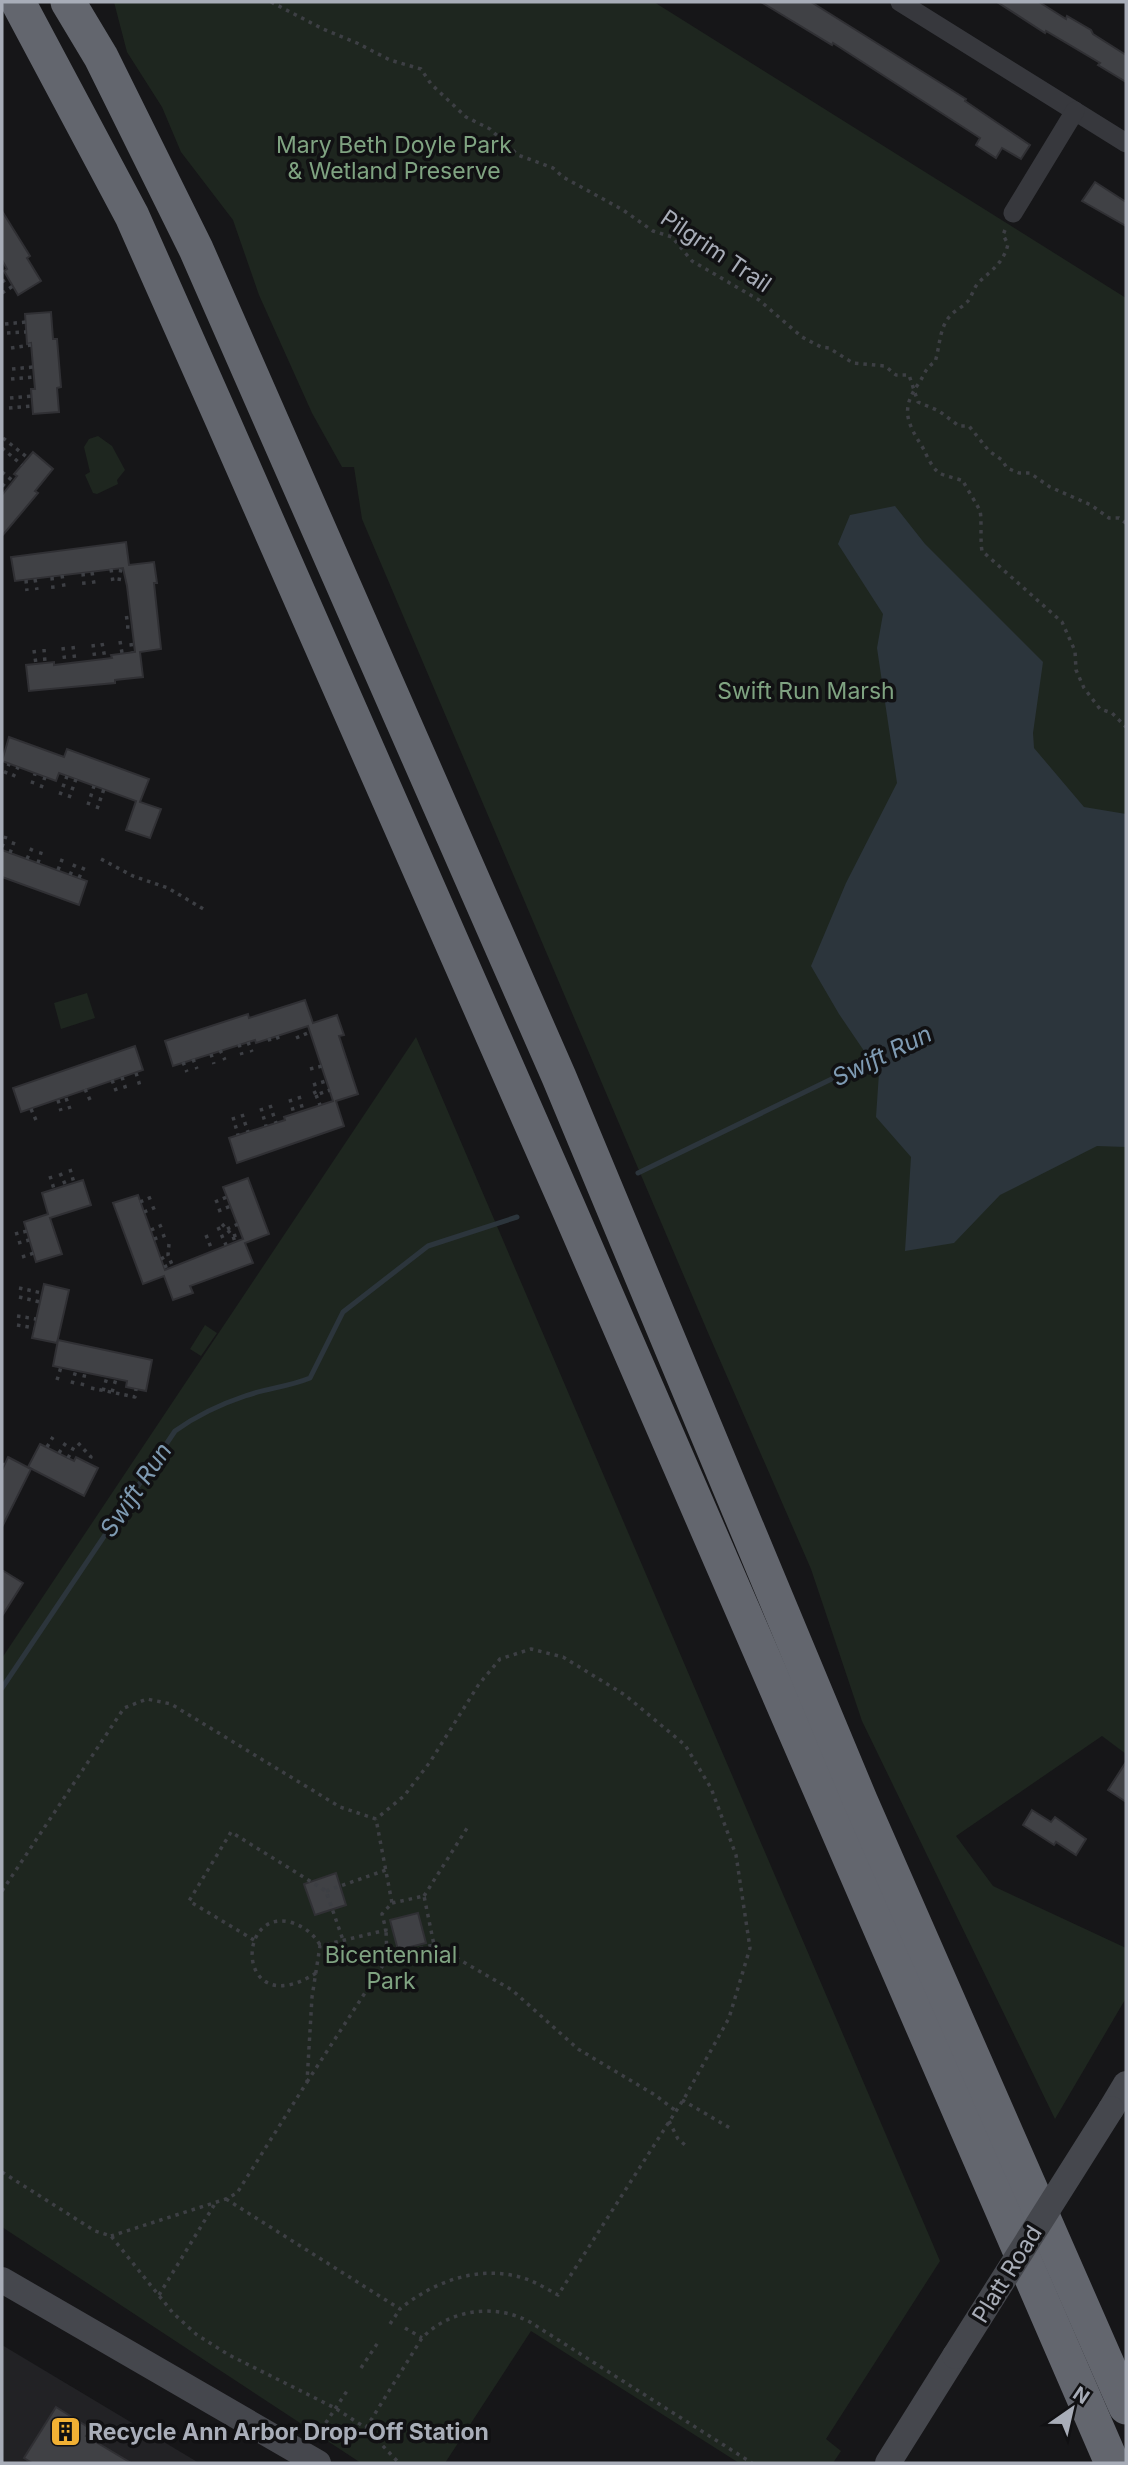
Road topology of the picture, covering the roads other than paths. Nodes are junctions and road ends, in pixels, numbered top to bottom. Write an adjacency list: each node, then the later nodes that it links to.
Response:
1 (18, 2): 12 (highway)
2 (68, 2): 9 (highway)
3 (900, 2): 4 (street)
4 (1075, 111): 5 (street); 6 (street)
5 (1126, 143)
6 (1013, 213)
7 (1126, 2084): 11 (main road, Platt Road, bridge)
8 (2, 2280): 10 (main road)
9 (1126, 2407)
10 (318, 2463)
11 (888, 2463)
12 (1112, 2463)

